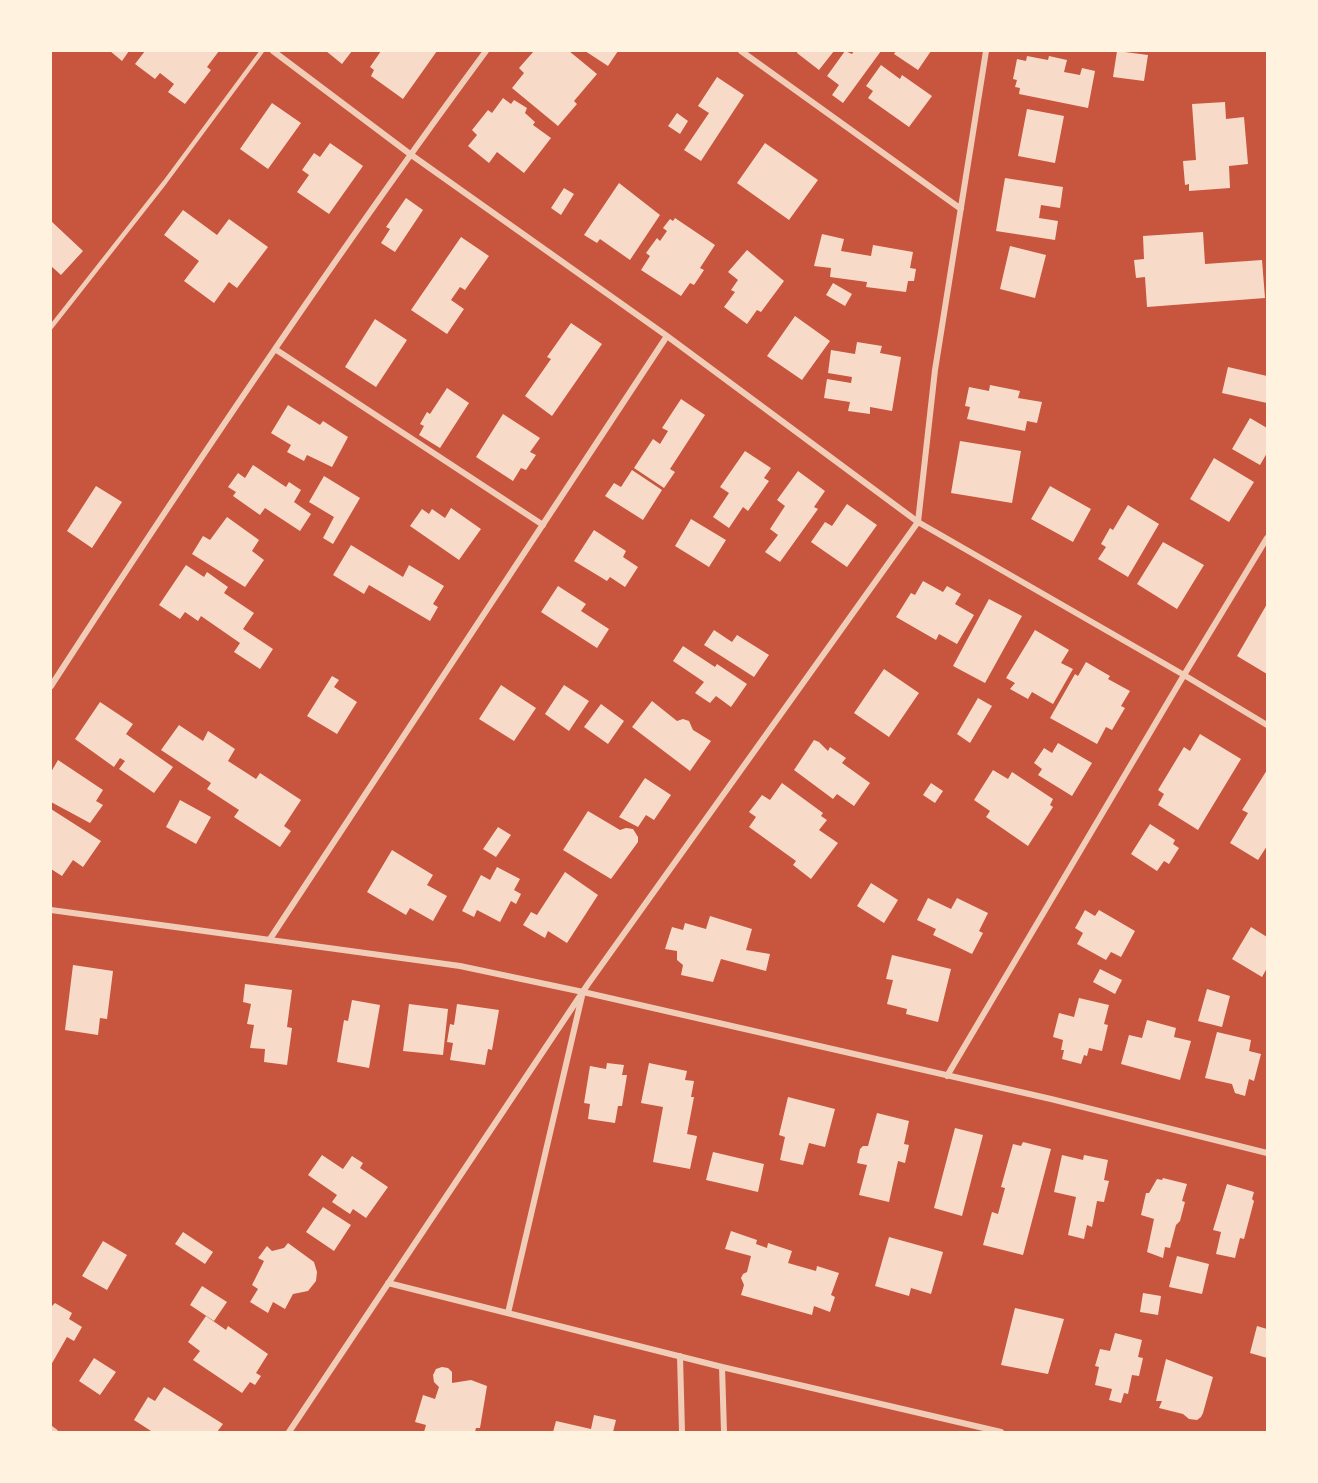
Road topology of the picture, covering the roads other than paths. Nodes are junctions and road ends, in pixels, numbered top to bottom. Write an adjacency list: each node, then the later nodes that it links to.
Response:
1 (262, 51): 8 (lane)
2 (273, 51): 6 (street)
3 (486, 51): 6 (street)
4 (741, 51): 7 (street)
5 (987, 51): 7 (street)
6 (410, 154): 9 (street); 10 (street)
7 (961, 209): 11 (street)
8 (51, 327)
9 (667, 336): 11 (street); 12 (street)
10 (275, 349): 12 (street); 15 (street)
11 (918, 522): 14 (street); 19 (street)
12 (543, 525): 18 (street)
13 (1267, 538): 14 (street)
14 (1184, 675): 16 (street); 20 (street)
15 (51, 686)
16 (1267, 725)
17 (51, 910): 18 (street)
18 (270, 939): 19 (street)
19 (583, 992): 20 (street); 22 (street); 23 (street)
20 (947, 1076): 21 (street)
21 (1267, 1153)
22 (388, 1283): 23 (street); 28 (street)
23 (508, 1313): 24 (street)
24 (680, 1356): 25 (street); 29 (street)
25 (722, 1367): 30 (street); 31 (street)
26 (51, 1429): 27 (street)
27 (55, 1432)
28 (289, 1432)
29 (682, 1432)
30 (724, 1432)
31 (1001, 1432)

